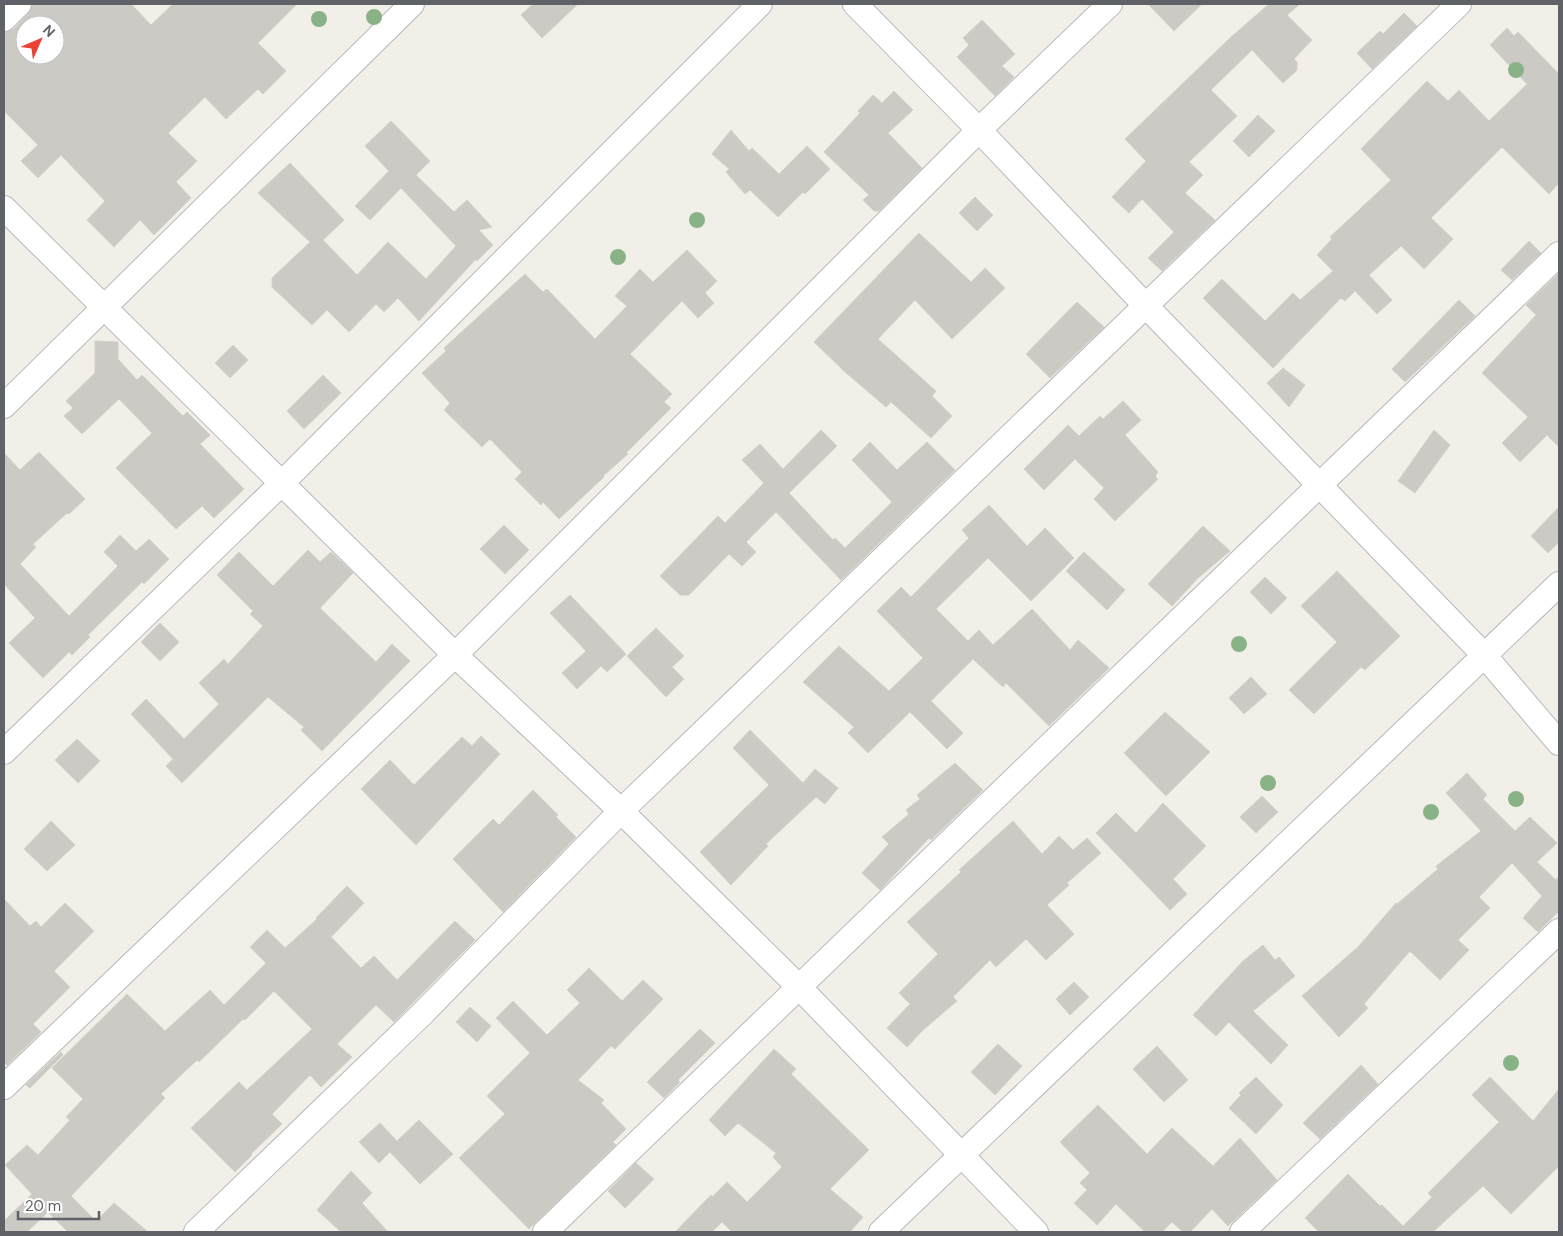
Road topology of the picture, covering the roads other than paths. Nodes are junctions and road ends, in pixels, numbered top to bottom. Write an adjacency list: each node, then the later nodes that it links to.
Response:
1 (19, 4): 7 (street)
2 (412, 4): 12 (street)
3 (760, 4): 14 (street)
4 (856, 4): 8 (street)
5 (1110, 4): 8 (street)
6 (1459, 4): 11 (street)
7 (4, 19)
8 (979, 130): 11 (street); 17 (street)
9 (4, 208): 12 (street)
10 (1559, 254): 15 (street)
11 (1145, 306): 15 (street); 21 (street)
12 (103, 307): 13 (street); 14 (street)
13 (4, 406)
14 (282, 484): 17 (street); 20 (street)
15 (1319, 485): 18 (street); 23 (street)
16 (1559, 584): 18 (street)
17 (455, 655): 21 (street); 24 (street)
18 (1484, 655): 19 (street); 25 (street)
19 (1559, 742)
20 (4, 752)
21 (621, 811): 23 (street); 26 (street)
22 (1559, 931): 30 (street)
23 (799, 987): 25 (street); 27 (street)
24 (4, 1087)
25 (962, 1155): 28 (street); 29 (street)
26 (196, 1232)
27 (545, 1232)
28 (881, 1232)
29 (1036, 1232)
30 (1242, 1232)

